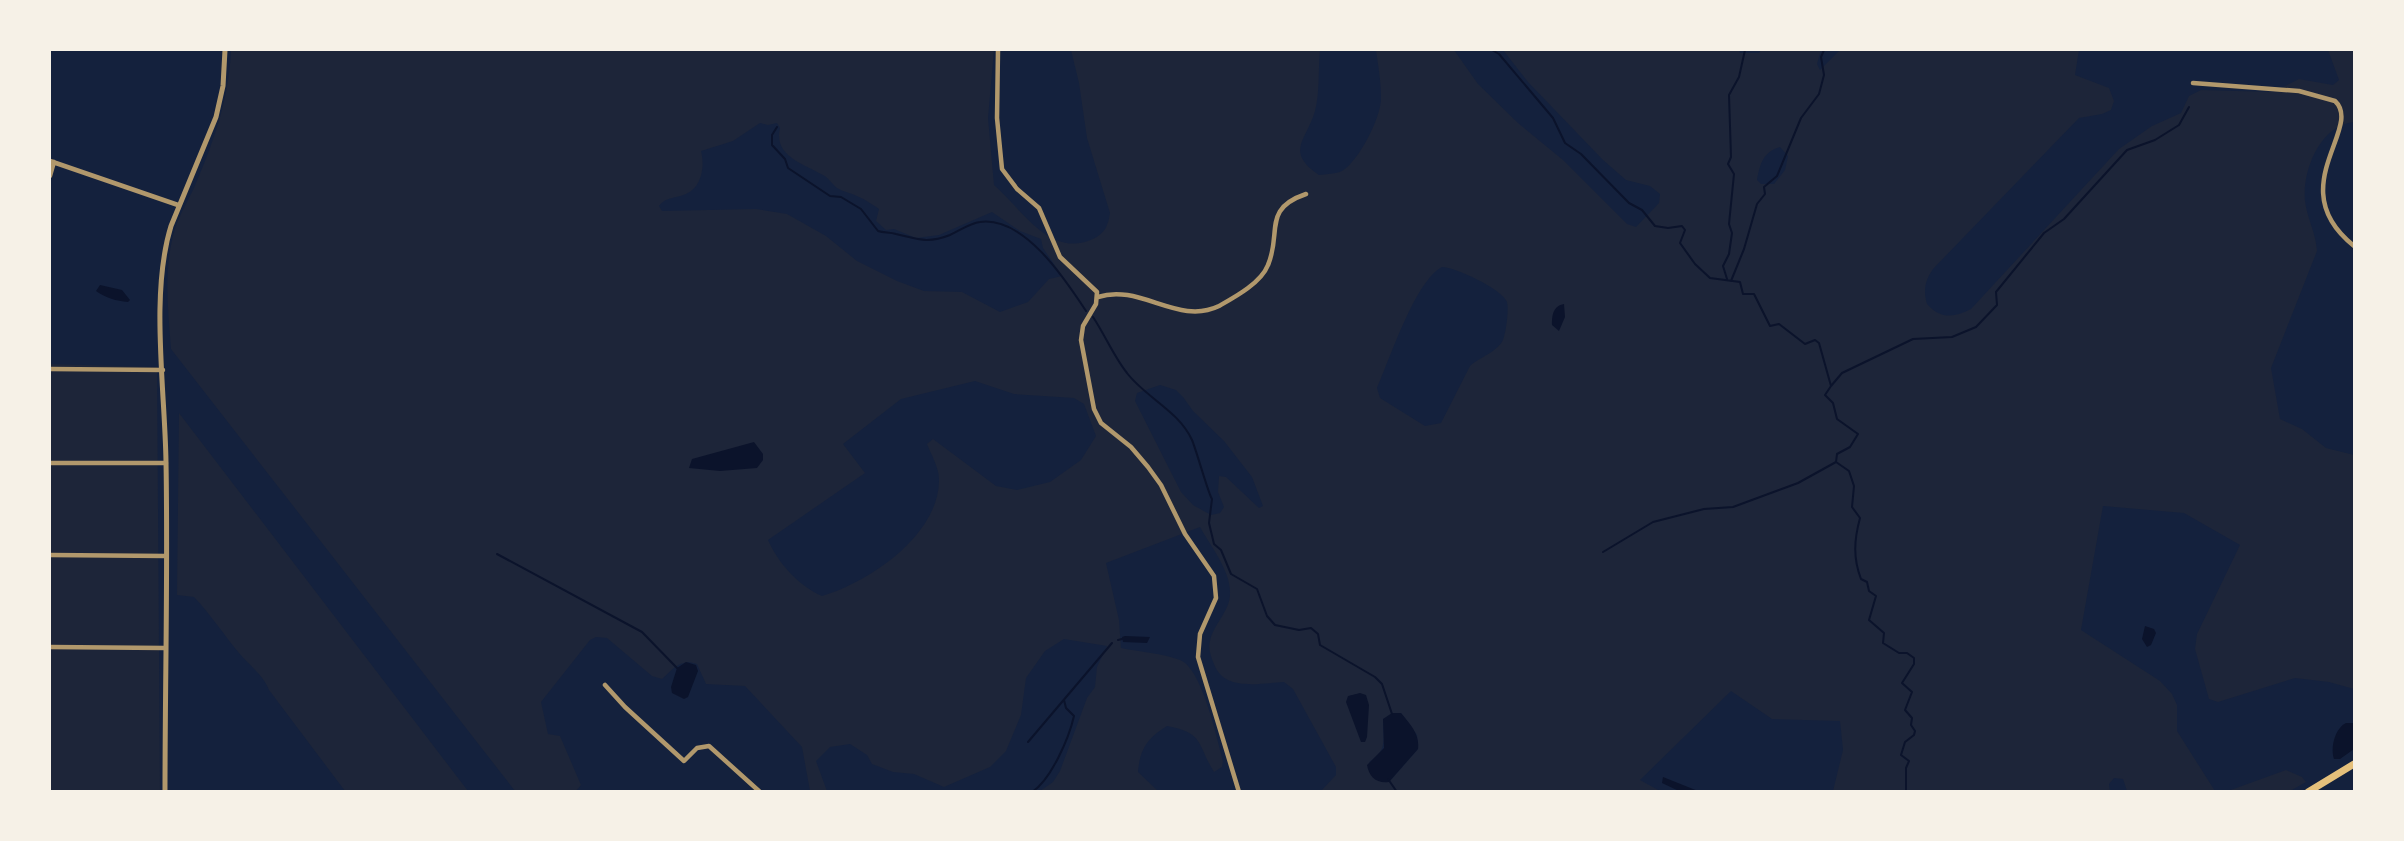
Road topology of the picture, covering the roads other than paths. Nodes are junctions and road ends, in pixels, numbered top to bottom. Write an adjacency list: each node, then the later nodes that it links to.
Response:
1 (225, 50): 7 (street)
2 (999, 50): 9 (street)
3 (2193, 83): 8 (street)
4 (52, 162): 5 (street); 7 (street)
5 (50, 176)
6 (1306, 194): 9 (street)
7 (178, 205): 11 (street)
8 (2355, 246)
9 (1098, 297): 22 (street)
10 (50, 369): 11 (street)
11 (163, 370): 13 (street)
12 (50, 463): 13 (street)
13 (166, 463): 15 (street)
14 (50, 555): 15 (street)
15 (166, 556): 17 (street)
16 (50, 647): 17 (street)
17 (165, 648): 20 (street)
18 (605, 685): 21 (street)
19 (2355, 764): 23 (main road)
20 (165, 792)
21 (760, 792)
22 (1239, 792)
23 (2308, 792)

